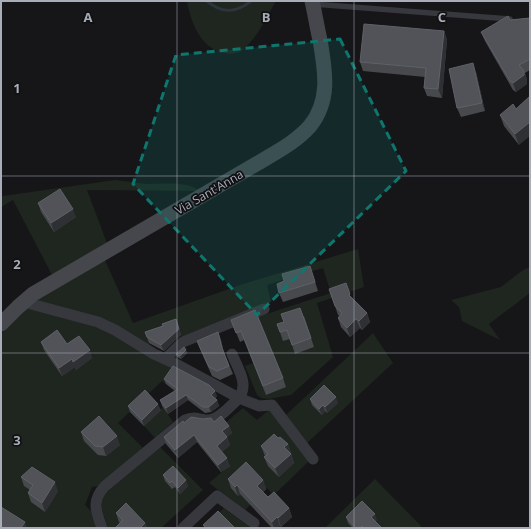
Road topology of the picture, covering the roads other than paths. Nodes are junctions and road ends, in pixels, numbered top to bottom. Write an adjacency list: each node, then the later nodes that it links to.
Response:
1 (313, 3): 2 (lane, Via Sant'Anna); 3 (street, Via Sant'Anna)
2 (514, 20)
3 (25, 300): 5 (street, Via Sant'Anna); 7 (street)
4 (264, 309): 7 (street)
5 (1, 324)
6 (232, 354): 8 (street)
7 (165, 359): 8 (street)
8 (238, 398): 9 (street); 11 (street)
9 (313, 459)
10 (254, 524): 12 (street)
11 (102, 528)
12 (183, 528)

